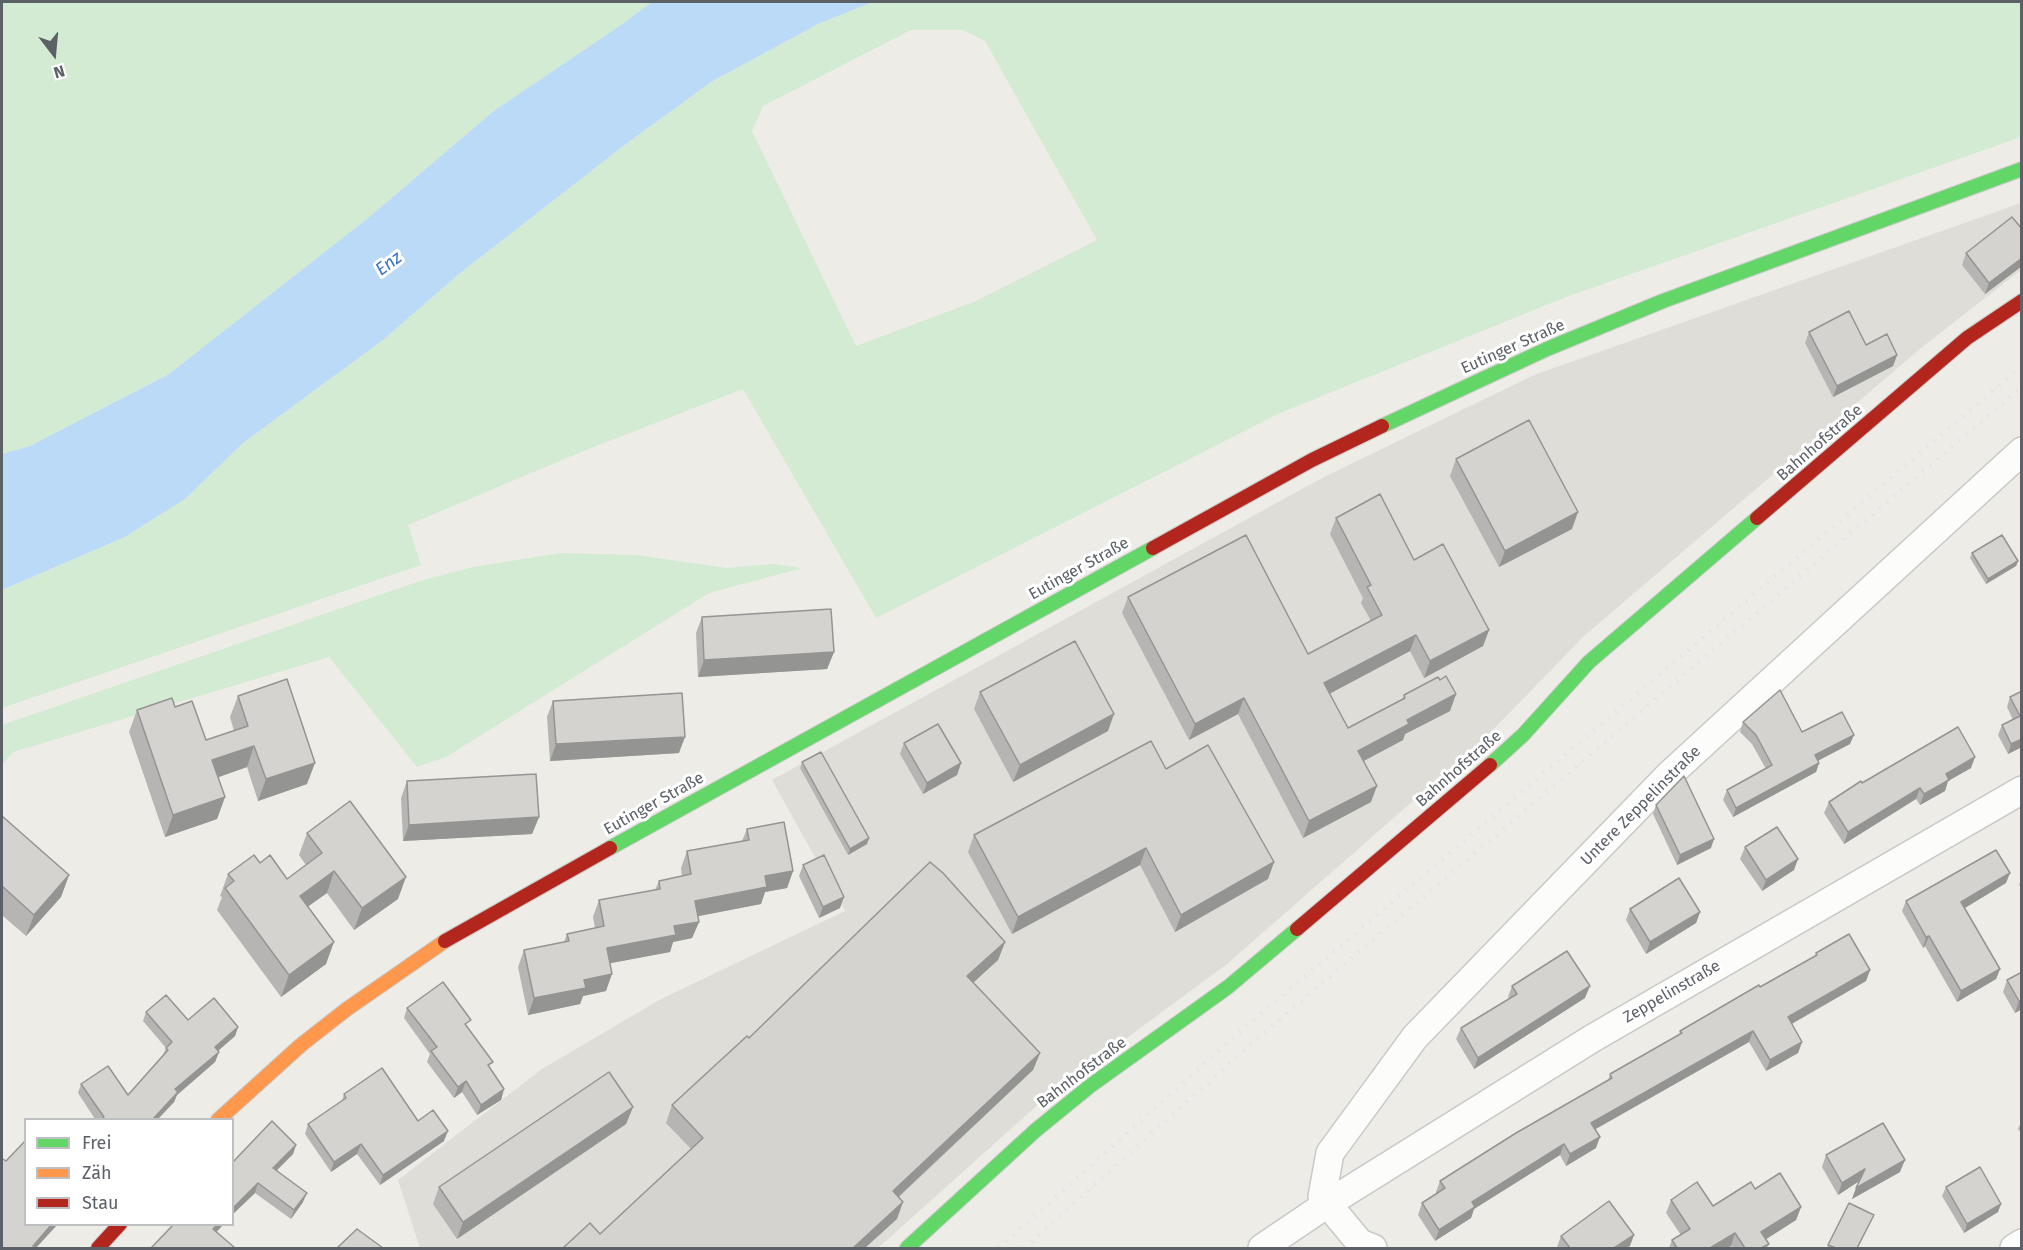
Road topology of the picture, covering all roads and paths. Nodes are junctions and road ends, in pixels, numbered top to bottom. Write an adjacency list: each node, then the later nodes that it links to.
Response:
1 (2022, 169): 5 (street, Eutinger Straße)
2 (2022, 301): 10 (street, Bahnhofstraße)
3 (2022, 451): 6 (street, Untere Zeppelinstraße)
4 (2022, 790): 6 (street, Zeppelinstraße)
5 (219, 1118)
6 (1327, 1204): 11 (street, Zeppelinstraße); 12 (street)
7 (118, 1226): 9 (street)
8 (2022, 1243): 13 (street)
9 (98, 1248)
10 (907, 1248)
11 (1262, 1248)
12 (1373, 1248)
13 (2014, 1248)

